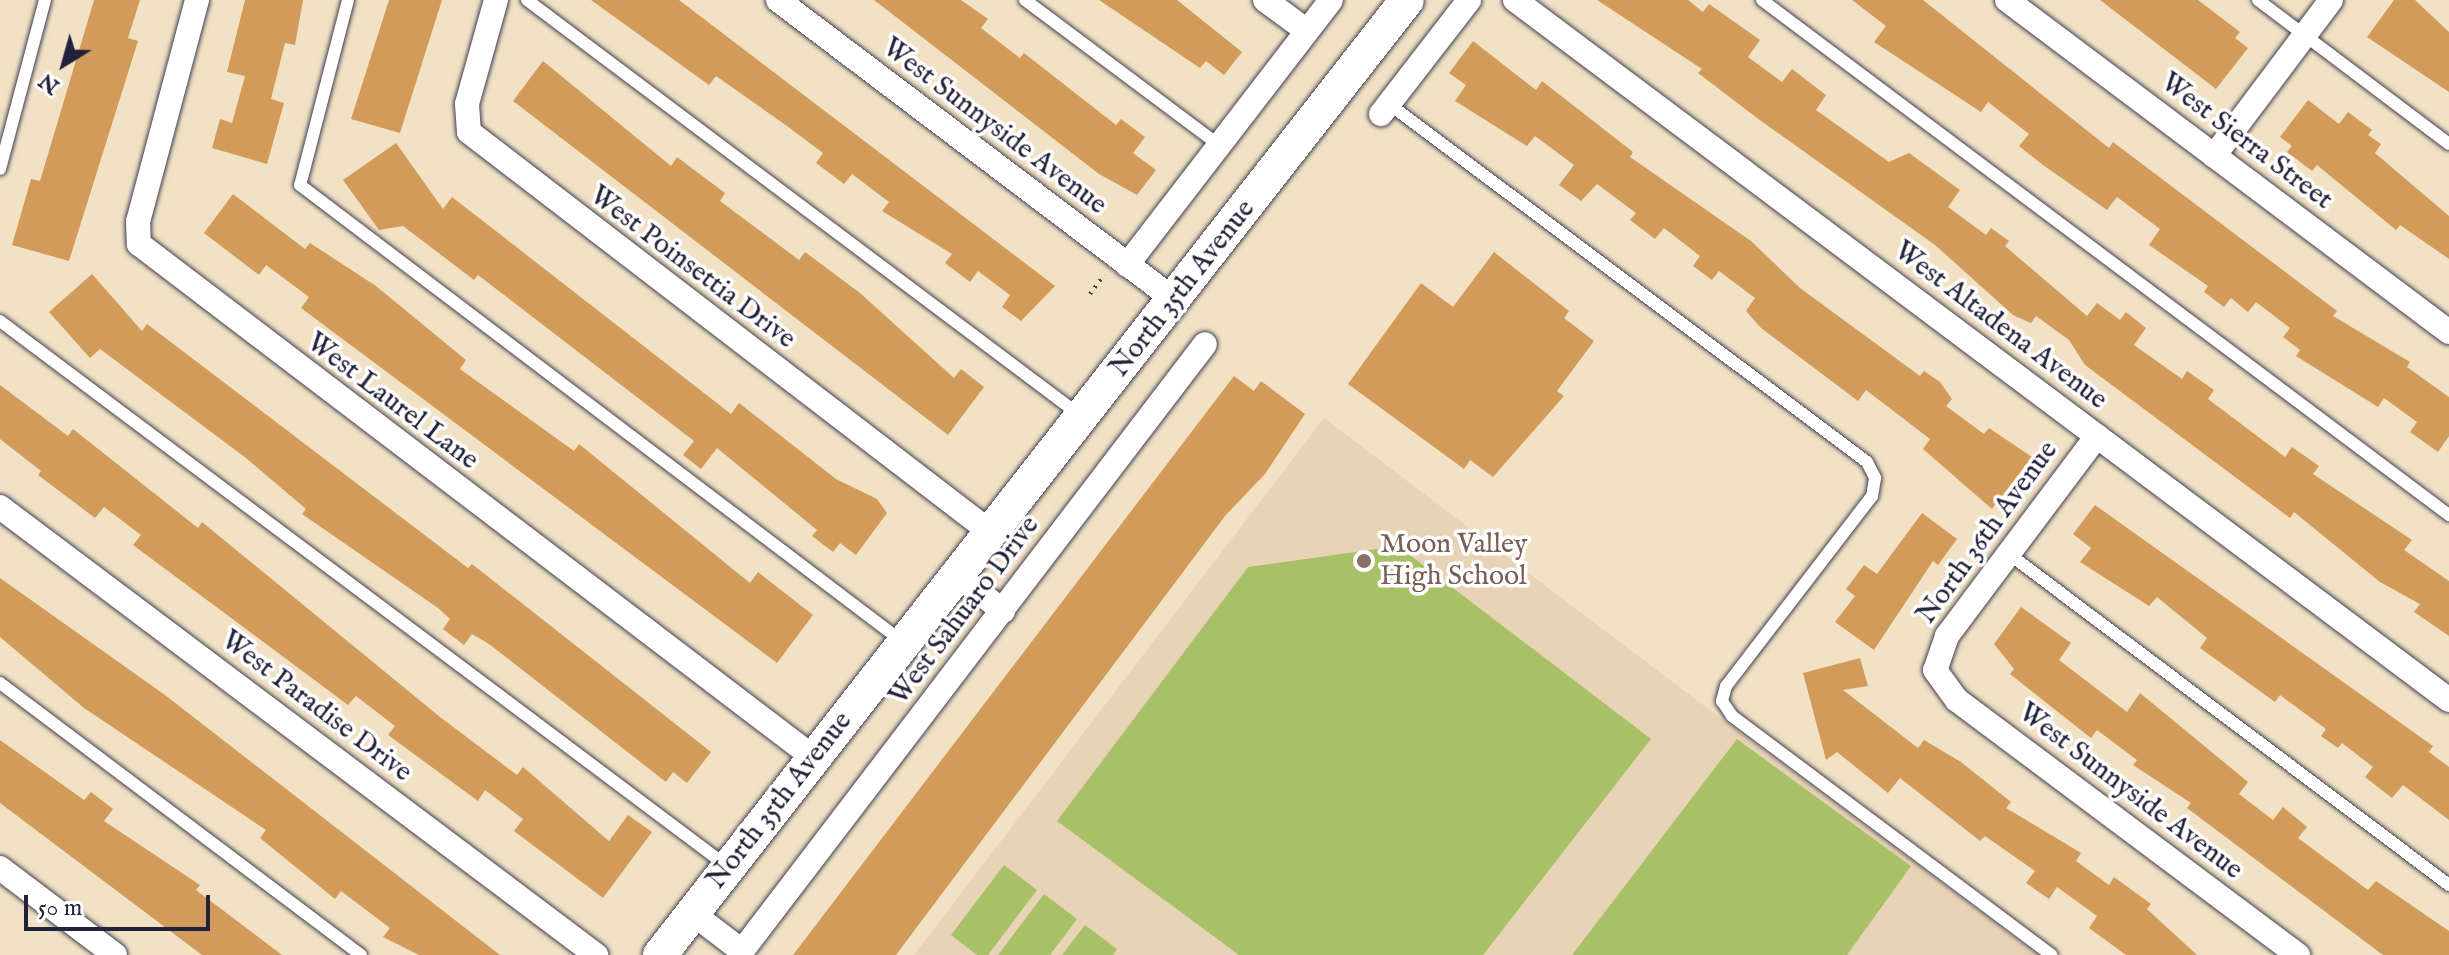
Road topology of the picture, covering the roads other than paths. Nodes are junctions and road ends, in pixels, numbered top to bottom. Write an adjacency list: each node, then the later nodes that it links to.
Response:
1 (45, 0): 23 (lane)
2 (197, 0): 41 (street, West Laurel Lane)
3 (348, 0): 37 (lane)
4 (496, 0): 33 (street, West Poinsettia Drive)
5 (527, 0): 29 (lane)
6 (778, 0): 24 (street, West Sunnyside Avenue)
7 (1025, 0): 21 (lane)
8 (1265, 0): 17 (street)
9 (1331, 0): 17 (street)
10 (1407, 0): 25 (main road, North 35th Avenue)
11 (1469, 0): 19 (street)
12 (1515, 0): 30 (street, West Altadena Avenue)
13 (1762, 0): 32 (lane)
14 (2007, 0): 22 (street, West Sierra Street)
15 (2258, 0): 18 (lane)
16 (2331, 0): 18 (street)
17 (1307, 31): 21 (street)
18 (2305, 35): 20 (lane); 22 (street)
19 (1385, 109): 51 (lane)
20 (2449, 144)
21 (1219, 145): 24 (street)
22 (2214, 156): 27 (street, West Sierra Street)
23 (0, 169)
24 (1127, 265): 25 (street, West Sunnyside Avenue)
25 (1175, 300): 29 (main road, North 35th Avenue)
26 (0, 321): 42 (lane)
27 (2449, 332)
28 (1205, 344): 36 (street, West Sahuaro Drive)
29 (1082, 417): 33 (main road, North 35th Avenue)
30 (2097, 436): 34 (street, North 36th Avenue); 40 (street, West Altadena Avenue)
31 (0, 507): 49 (street, West Paradise Drive)
32 (2449, 515)
33 (989, 531): 35 (main road, North 35th Avenue)
34 (2009, 554): 38 (street, North 36th Avenue); 44 (lane)
35 (956, 574): 36 (street); 37 (main road, North 35th Avenue)
36 (1003, 611): 46 (street, West Sahuaro Drive)
37 (903, 642): 41 (main road, North 35th Avenue)
38 (1935, 670): 52 (street, West Sunnyside Avenue)
39 (0, 683): 48 (lane)
40 (2449, 700)
41 (813, 757): 42 (main road, North 35th Avenue)
42 (728, 866): 45 (main road, North 35th Avenue)
43 (0, 868): 47 (street)
44 (2449, 885)
45 (692, 913): 46 (street, North 35th Avenue); 50 (main road, North 35th Avenue)
46 (742, 951)
47 (115, 955)
48 (361, 955)
49 (596, 955)
50 (660, 955)
51 (2051, 955)
52 (2298, 955)

